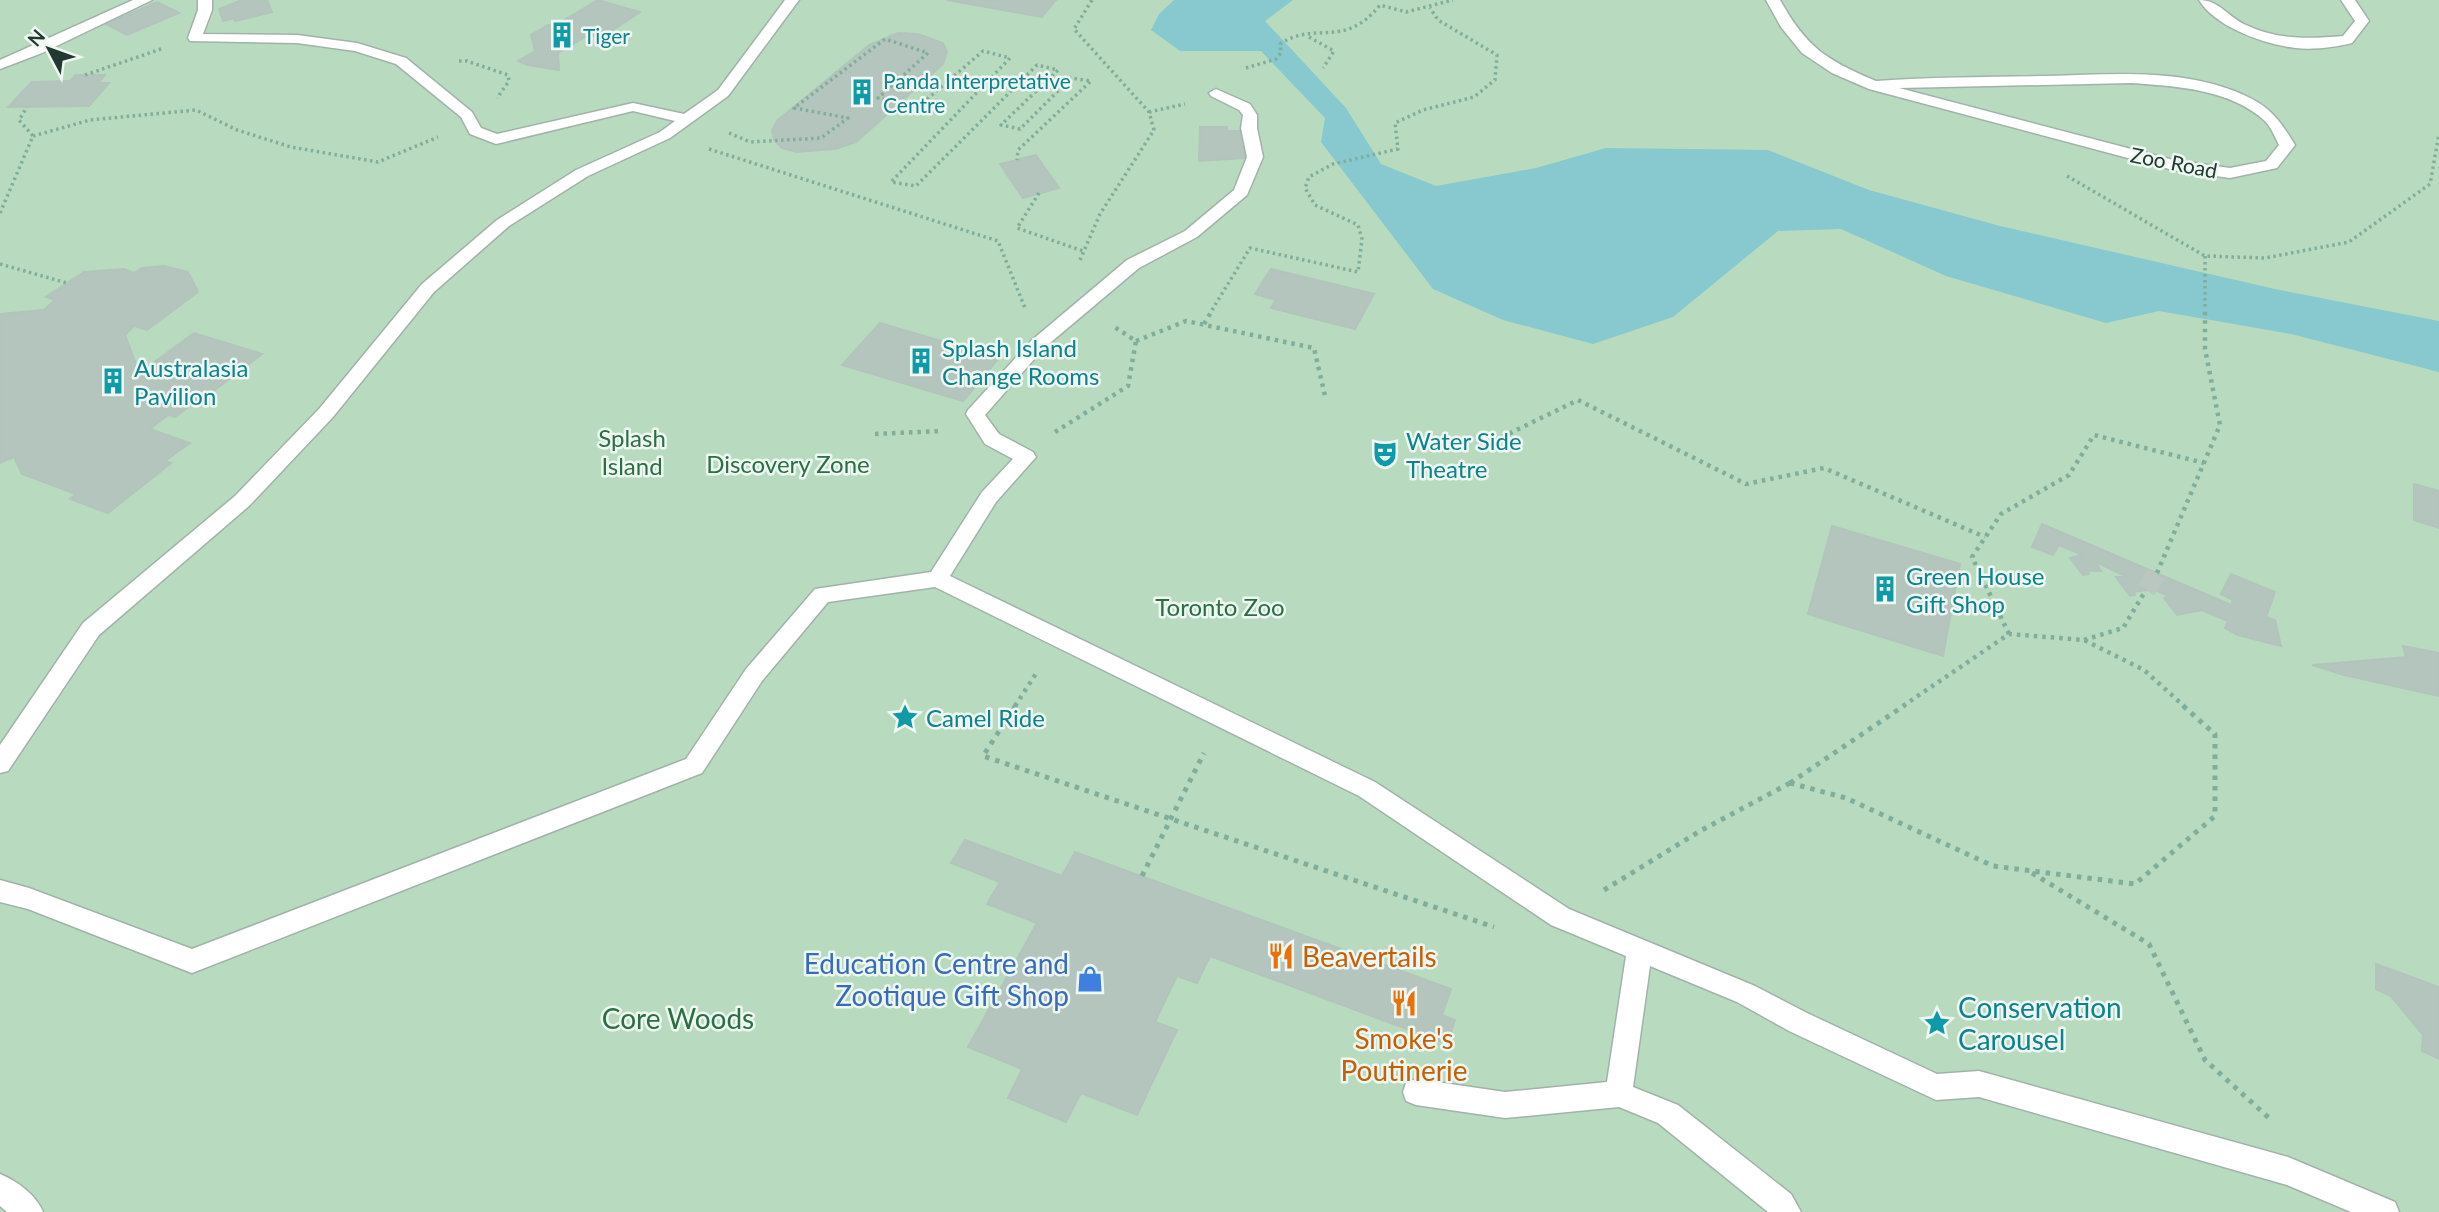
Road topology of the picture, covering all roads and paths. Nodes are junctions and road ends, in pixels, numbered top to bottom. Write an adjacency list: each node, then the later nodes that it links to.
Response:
1 (145, 0): 14 (street)
2 (205, 0): 13 (street)
3 (792, 0): 20 (street)
4 (1092, 0): 27 (path)
5 (1374, 0): 10 (path)
6 (1453, 0): 11 (path)
7 (1773, 0): 17 (street, Zoo Road)
8 (2206, 0): 9 (street)
9 (2348, 0)
10 (1380, 5): 11 (path); 12 (path)
11 (1430, 8): 32 (path)
12 (1307, 36): 15 (path); 18 (path)
13 (195, 38): 16 (path); 21 (street)
14 (0, 65)
15 (1323, 68)
16 (85, 75)
17 (1874, 86): 17 (street, Zoo Road)
18 (1216, 93): 31 (street)
19 (27, 107): 23 (path)
20 (687, 119): 21 (street); 22 (street); 24 (path)
21 (471, 122): 23 (path)
22 (665, 135): 34 (path); 49 (street)
23 (33, 136): 26 (path)
24 (1017, 160)
25 (1039, 194): 27 (path)
26 (0, 213)
27 (1081, 251): 31 (path)
28 (2205, 256): 40 (path)
29 (0, 264): 30 (path)
30 (67, 284)
31 (1076, 312): 33 (path); 34 (street)
32 (1204, 324): 33 (path); 35 (path)
33 (1136, 341): 39 (path)
34 (1038, 344): 36 (street)
35 (1325, 396)
36 (984, 428): 37 (path); 39 (street)
37 (875, 434)
38 (1494, 441): 41 (path)
39 (1026, 457): 43 (street)
40 (2204, 463): 41 (path); 42 (path)
41 (1985, 537): 45 (path)
42 (2157, 573)
43 (937, 579): 46 (street); 54 (street)
44 (2146, 590): 47 (path)
45 (2009, 634): 47 (path); 50 (path)
46 (1059, 638): 48 (street); 51 (path)
47 (2084, 640): 52 (path)
48 (1221, 718): 51 (path); 55 (street)
49 (0, 764)
50 (1790, 783): 52 (path); 55 (path)
51 (1171, 819): 53 (path); 55 (path)
52 (2030, 872): 59 (path)
53 (1142, 876)
54 (0, 891)
55 (1560, 916): 56 (street)
56 (1640, 949): 58 (street); 63 (street)
57 (1416, 1092): 58 (street)
58 (1619, 1094): 62 (street)
59 (2276, 1125)
60 (0, 1188): 61 (street)
61 (29, 1212)
62 (1787, 1212)
63 (2385, 1212)

